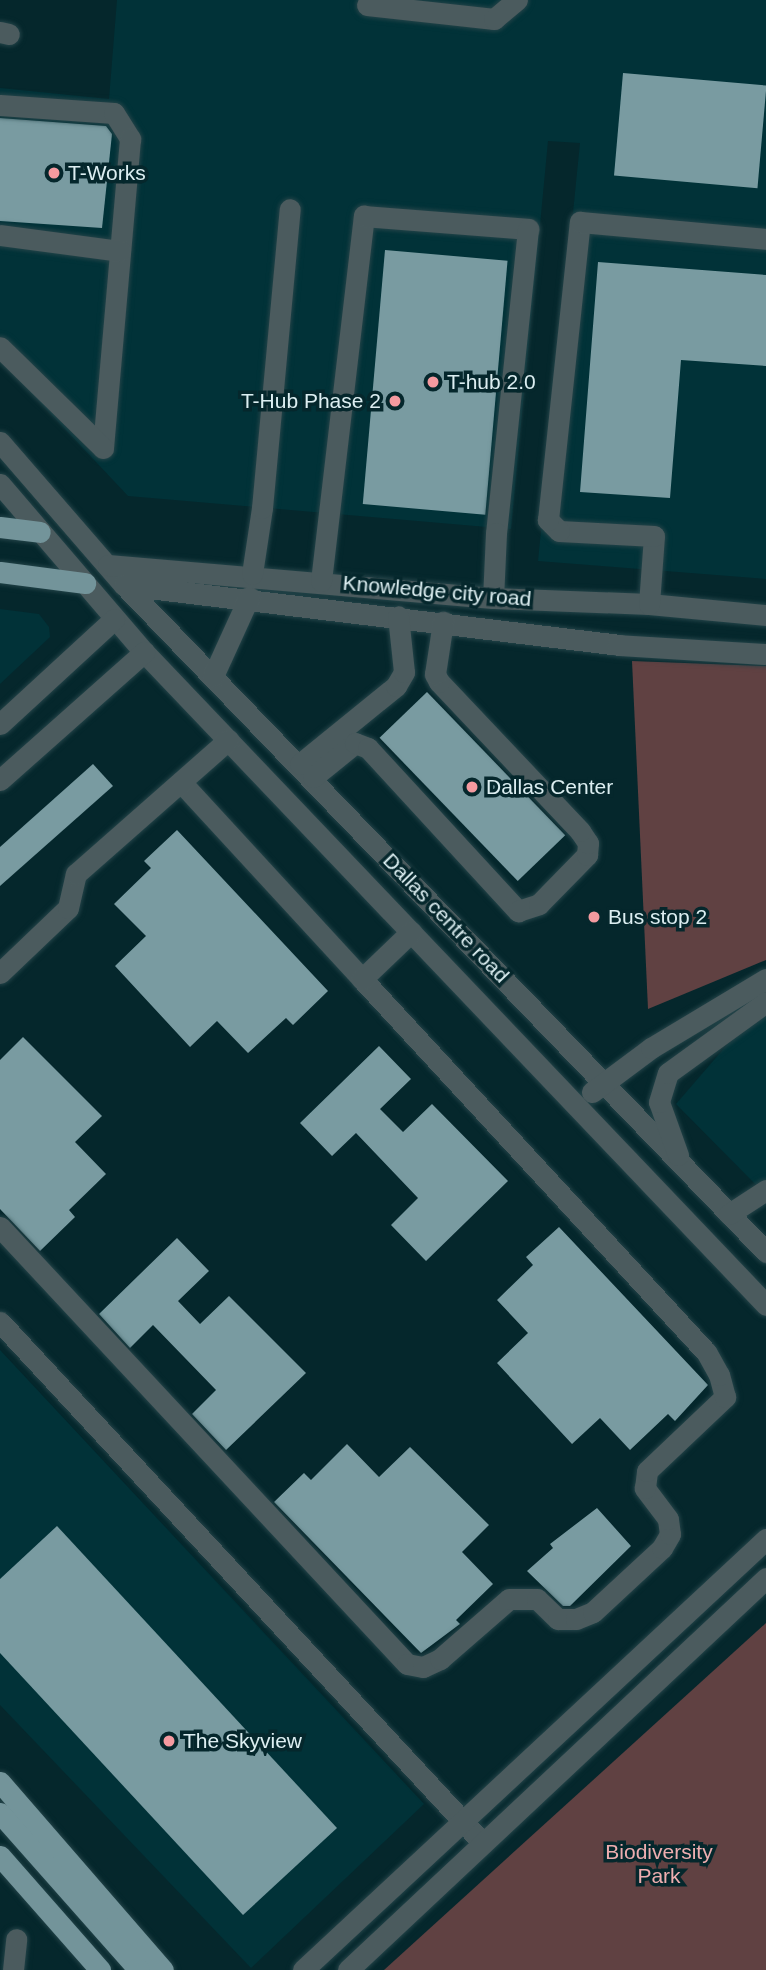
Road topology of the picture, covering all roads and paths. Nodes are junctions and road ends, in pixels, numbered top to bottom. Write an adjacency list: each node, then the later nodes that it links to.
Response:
1 (517, 0): 2 (street)
2 (367, 5)
3 (0, 105): 7 (street)
4 (290, 209): 15 (street)
5 (0, 235): 7 (street)
6 (766, 239): 21 (street)
7 (120, 251): 8 (street)
8 (0, 347)
9 (0, 442): 13 (street, Dallas centre road)
10 (0, 484): 12 (street, Dallas centre road)
11 (0, 527): 12 (main road)
12 (40, 532): 17 (street, Dallas centre road)
13 (108, 565): 15 (street, Knowledge city road); 18 (street, Dallas centre road)
14 (0, 572): 17 (main road)
15 (251, 574): 16 (street, Knowledge city road)
16 (321, 581): 20 (street, Knowledge city road); 20 (street)
17 (85, 583): 24 (street, Dallas centre road)
18 (124, 586): 19 (street, Knowledge city road); 28 (street, Dallas centre road)
19 (248, 597): 23 (street, Knowledge city road); 28 (street)
20 (494, 598): 21 (street, Knowledge city road)
21 (649, 604): 22 (street, Knowledge city road)
22 (766, 615)
23 (398, 616): 25 (street, Knowledge city road); 31 (street)
24 (114, 619): 26 (street, Dallas centre road); 29 (street)
25 (443, 622): 27 (street, Knowledge city road); 31 (street)
26 (144, 652): 30 (street, Dallas centre road); 32 (street)
27 (766, 654)
28 (213, 676): 31 (street, Dallas centre road)
29 (0, 724)
30 (228, 740): 33 (street); 34 (street, Dallas centre road)
31 (306, 770): 39 (street, Dallas centre road)
32 (0, 780)
33 (181, 782): 35 (street); 36 (street)
34 (411, 932): 36 (street); 40 (street, Dallas centre road)
35 (0, 974)
36 (362, 979): 44 (street)
37 (766, 979): 39 (street)
38 (766, 1002): 41 (street)
39 (601, 1084): 40 (street); 41 (street, Dallas centre road)
40 (577, 1105): 46 (street, Dallas centre road)
41 (683, 1166): 43 (street, Dallas centre road)
42 (766, 1190): 43 (street)
43 (729, 1214): 45 (street, Dallas centre road)
44 (0, 1227)
45 (766, 1252)
46 (766, 1305)
47 (0, 1322): 52 (street)
48 (766, 1539): 52 (street)
49 (766, 1578): 53 (street)
50 (0, 1782): 59 (main road)
51 (0, 1813): 58 (main road)
52 (463, 1824): 53 (street); 60 (street)
53 (483, 1843): 61 (street)
54 (0, 1856): 57 (main road)
55 (16, 1939): 56 (street)
56 (13, 1970)
57 (100, 1970)
58 (139, 1970)
59 (163, 1970)
60 (303, 1970)
61 (348, 1970)

